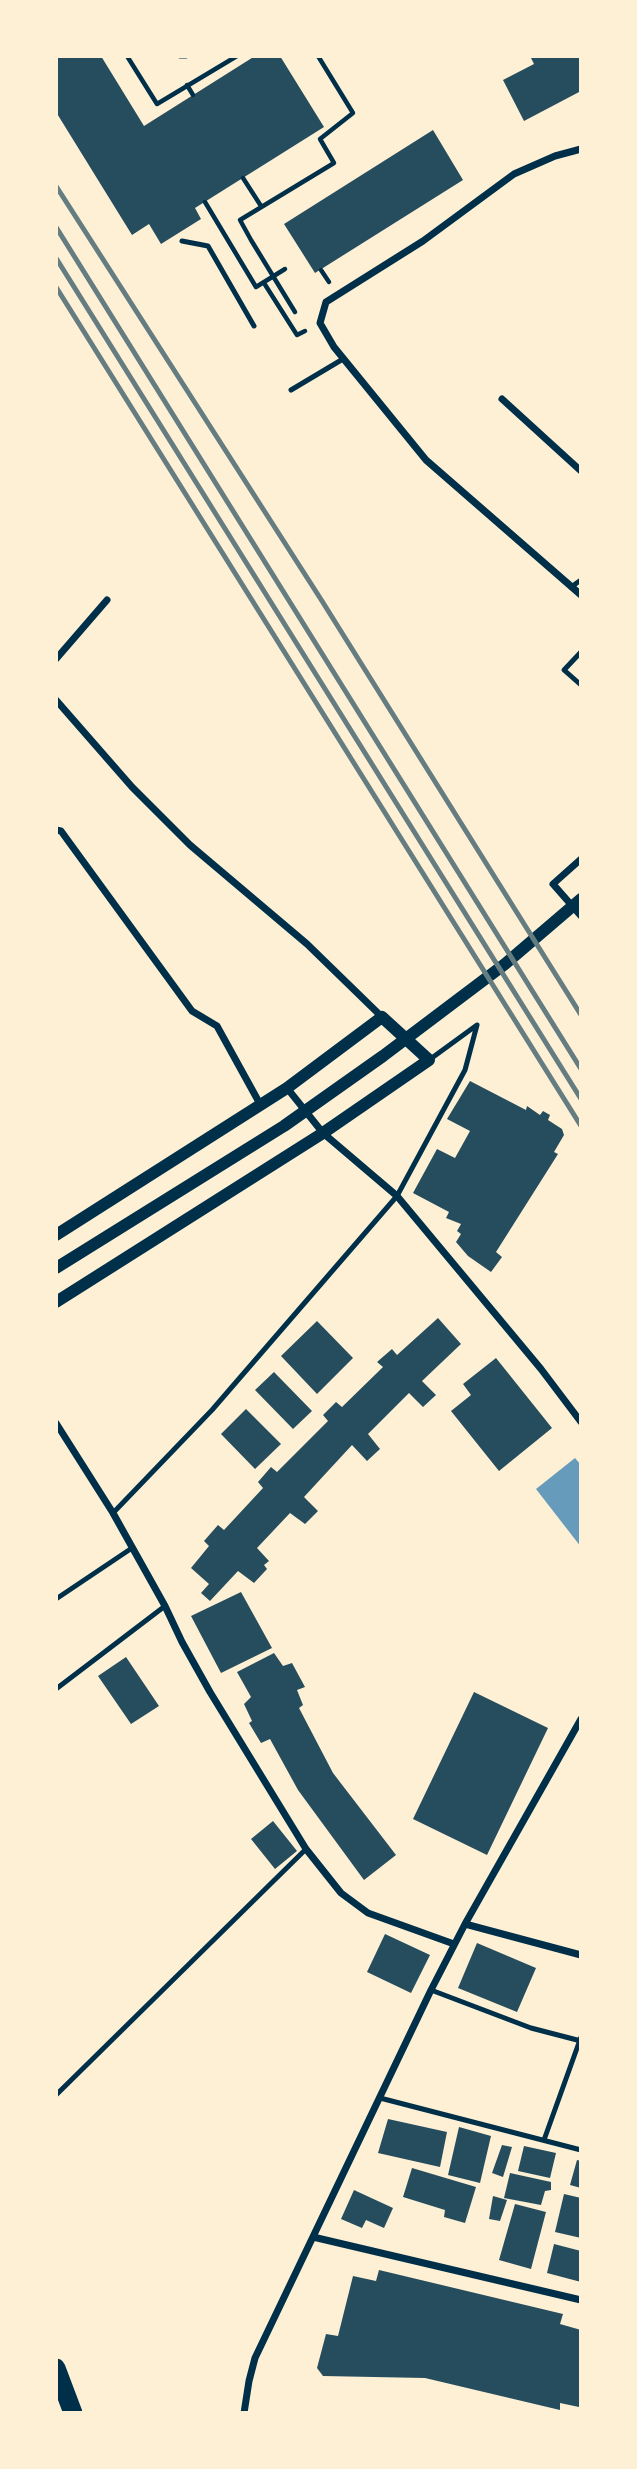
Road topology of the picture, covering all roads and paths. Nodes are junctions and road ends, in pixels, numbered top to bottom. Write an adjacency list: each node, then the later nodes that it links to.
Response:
1 (127, 56): 4 (path)
2 (237, 56): 4 (path)
3 (318, 56): 9 (path)
4 (187, 85): 5 (path)
5 (193, 95)
6 (581, 149): 19 (street)
7 (243, 178): 9 (path)
8 (205, 202): 15 (path)
9 (261, 206): 13 (path)
10 (182, 242): 17 (lane)
11 (285, 269): 13 (path)
12 (320, 270): 14 (path)
13 (273, 277): 15 (path); 16 (path)
14 (329, 282)
15 (264, 283): 18 (path)
16 (295, 312)
17 (254, 326)
18 (305, 331)
19 (343, 359): 20 (lane); 24 (street)
20 (291, 390)
21 (502, 399): 22 (street)
22 (581, 471)
23 (581, 580): 24 (lane)
24 (571, 587): 25 (street)
25 (581, 595)
26 (107, 600): 28 (street)
27 (581, 652): 29 (lane)
28 (56, 659)
29 (581, 685)
30 (56, 700): 35 (street)
31 (56, 830): 38 (street)
32 (581, 859): 34 (street)
33 (581, 899): 42 (street)
34 (581, 915)
35 (382, 1017): 36 (street); 37 (street)
36 (429, 1060): 39 (street); 40 (lane)
37 (287, 1088): 38 (street); 39 (street)
38 (260, 1104): 41 (street)
39 (323, 1133): 40 (street); 43 (street)
40 (397, 1196): 44 (street); 46 (lane)
41 (56, 1235)
42 (56, 1268)
43 (56, 1302)
44 (581, 1422)
45 (56, 1423): 46 (street)
46 (113, 1513): 47 (street)
47 (132, 1548): 48 (lane); 49 (street)
48 (56, 1599)
49 (165, 1605): 50 (lane); 52 (street)
50 (56, 1689)
51 (581, 1719): 53 (street)
52 (306, 1849): 54 (street); 58 (lane)
53 (465, 1924): 54 (street); 55 (street)
54 (454, 1944): 56 (street)
55 (581, 1955)
56 (431, 1990): 57 (lane); 59 (street)
57 (581, 2039): 60 (lane)
58 (56, 2095)
59 (380, 2098): 60 (lane); 62 (street)
60 (544, 2140): 61 (lane)
61 (581, 2150)
62 (313, 2237): 63 (street); 66 (street)
63 (581, 2300)
64 (56, 2368): 65 (highway)
65 (73, 2413)
66 (244, 2413)

